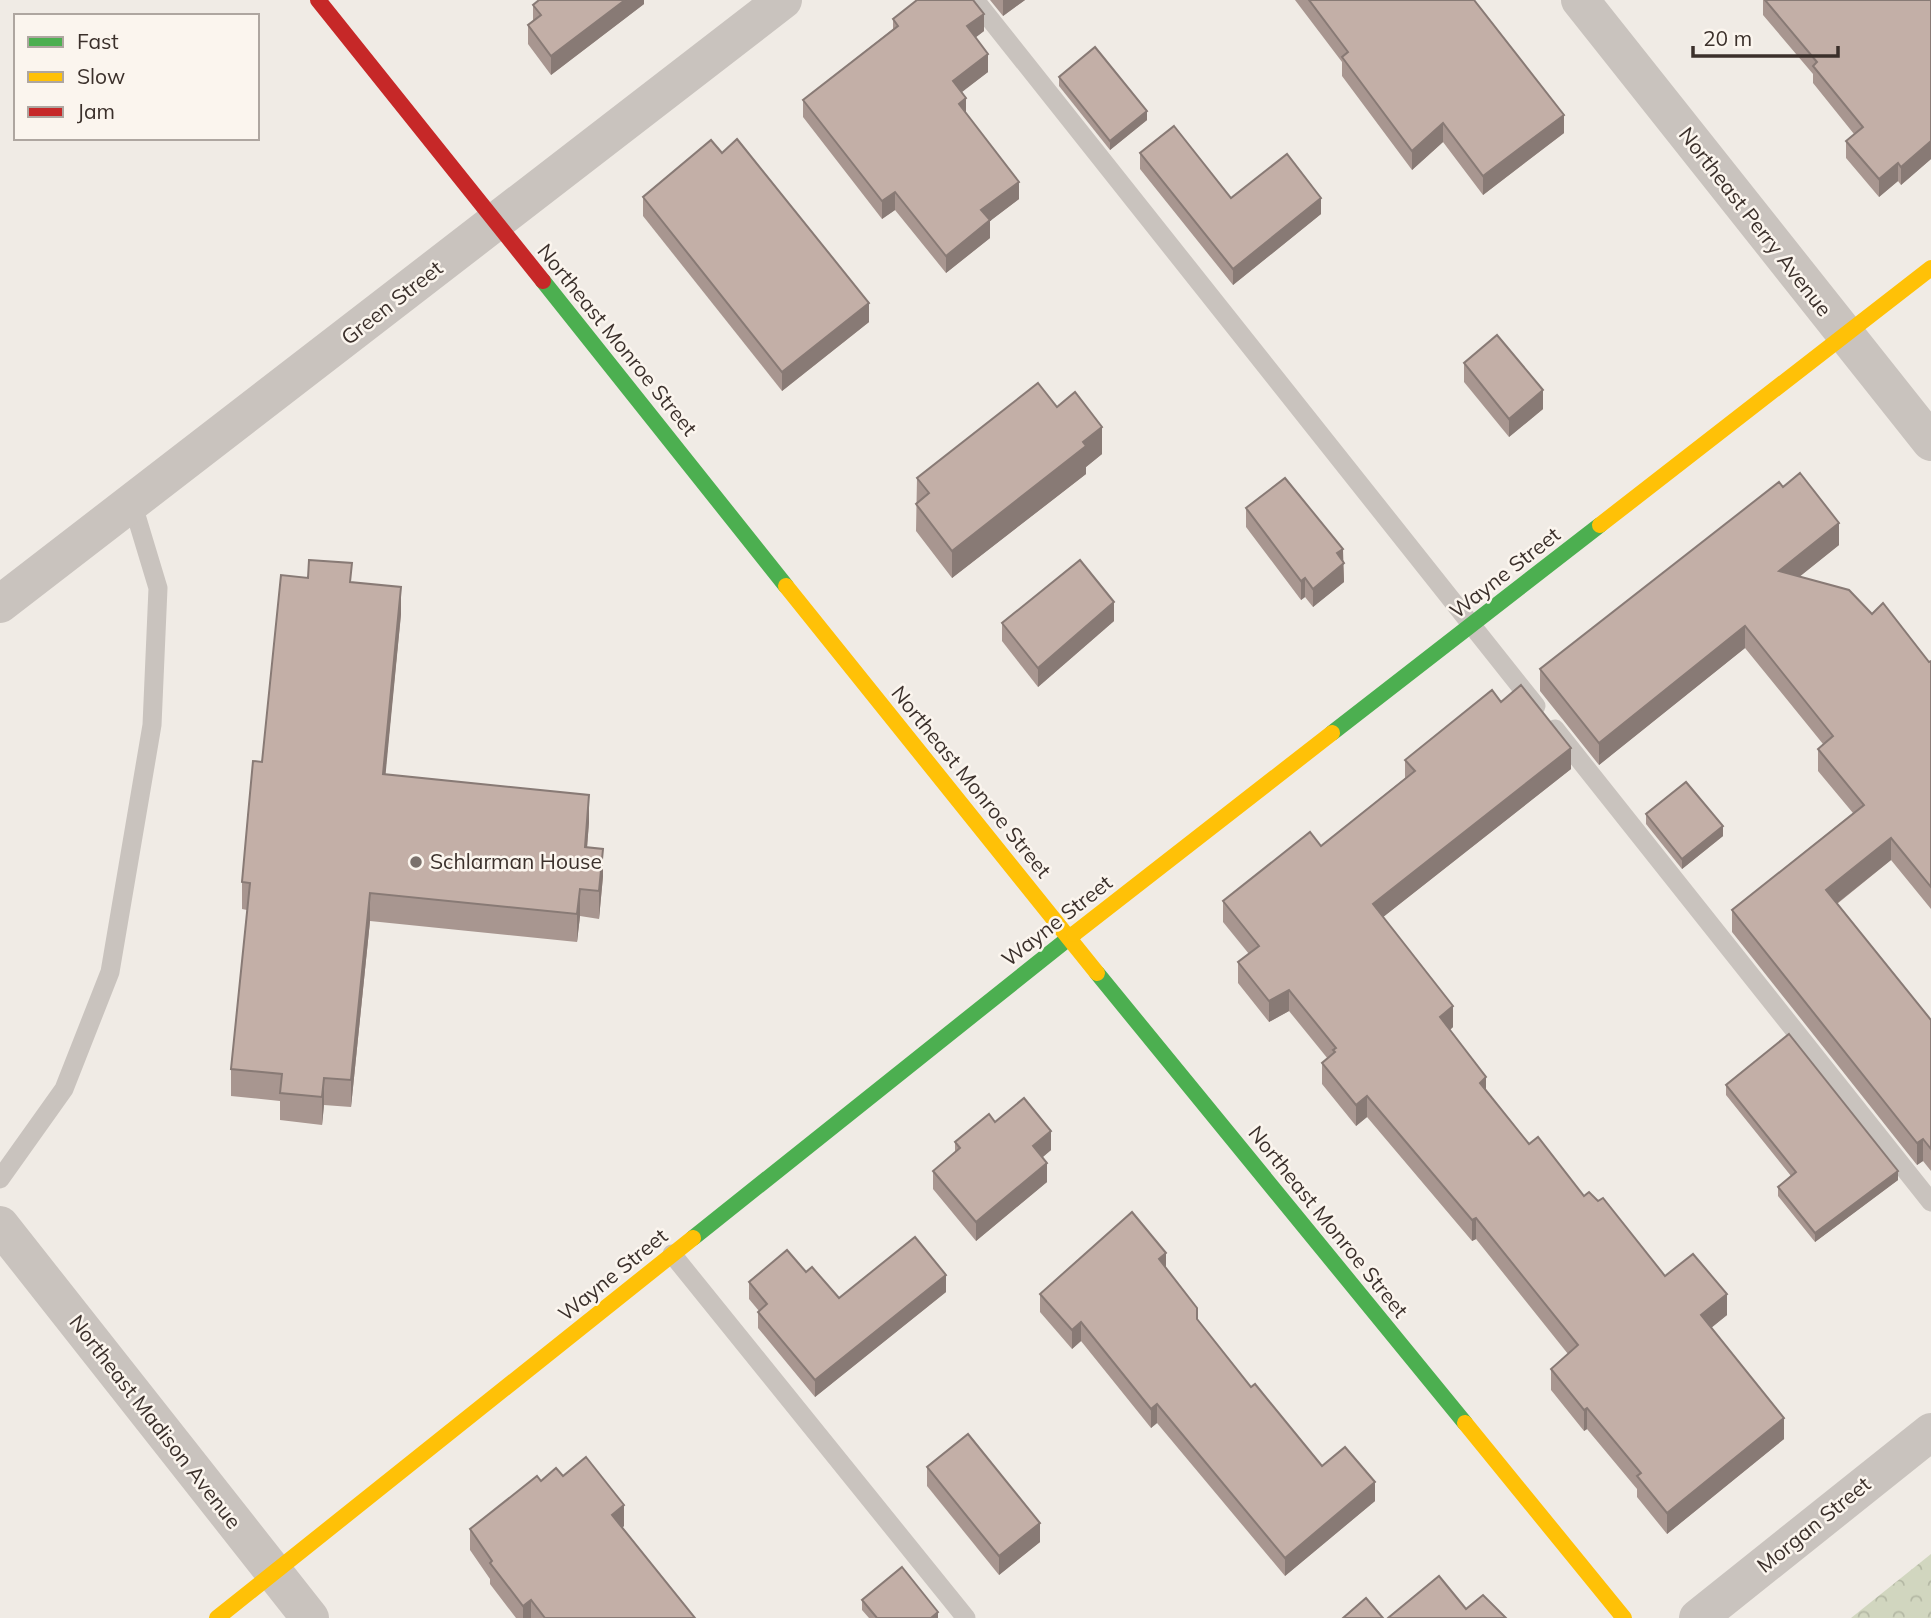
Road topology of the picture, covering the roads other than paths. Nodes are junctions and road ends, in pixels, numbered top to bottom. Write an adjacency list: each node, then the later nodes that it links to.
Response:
1 (318, 0): 5 (street, Northeast Monroe Street)
2 (783, 0): 5 (street, Green Street)
3 (975, 0): 11 (lane)
4 (1580, 0): 7 (street, Northeast Perry Avenue)
5 (496, 222): 9 (street, Green Street); 12 (street, Northeast Monroe Street)
6 (1931, 268): 7 (street, Wayne Street)
7 (1845, 336): 8 (street, Northeast Perry Avenue); 11 (street, Wayne Street)
8 (1931, 442)
9 (132, 502): 10 (street, Green Street); 13 (lane)
10 (0, 604)
11 (1472, 625): 12 (street, Wayne Street); 14 (lane)
12 (1068, 938): 16 (street, Wayne Street); 22 (street, Northeast Monroe Street)
13 (0, 1179)
14 (1931, 1202)
15 (0, 1226): 18 (street, Northeast Madison Avenue)
16 (672, 1254): 18 (street, Wayne Street); 21 (lane)
17 (1931, 1432): 23 (street, Morgan Street)
18 (275, 1573): 19 (street, Wayne Street); 20 (street, Northeast Madison Avenue)
19 (217, 1618)
20 (310, 1618)
21 (966, 1618)
22 (1625, 1618)
23 (1698, 1618)

